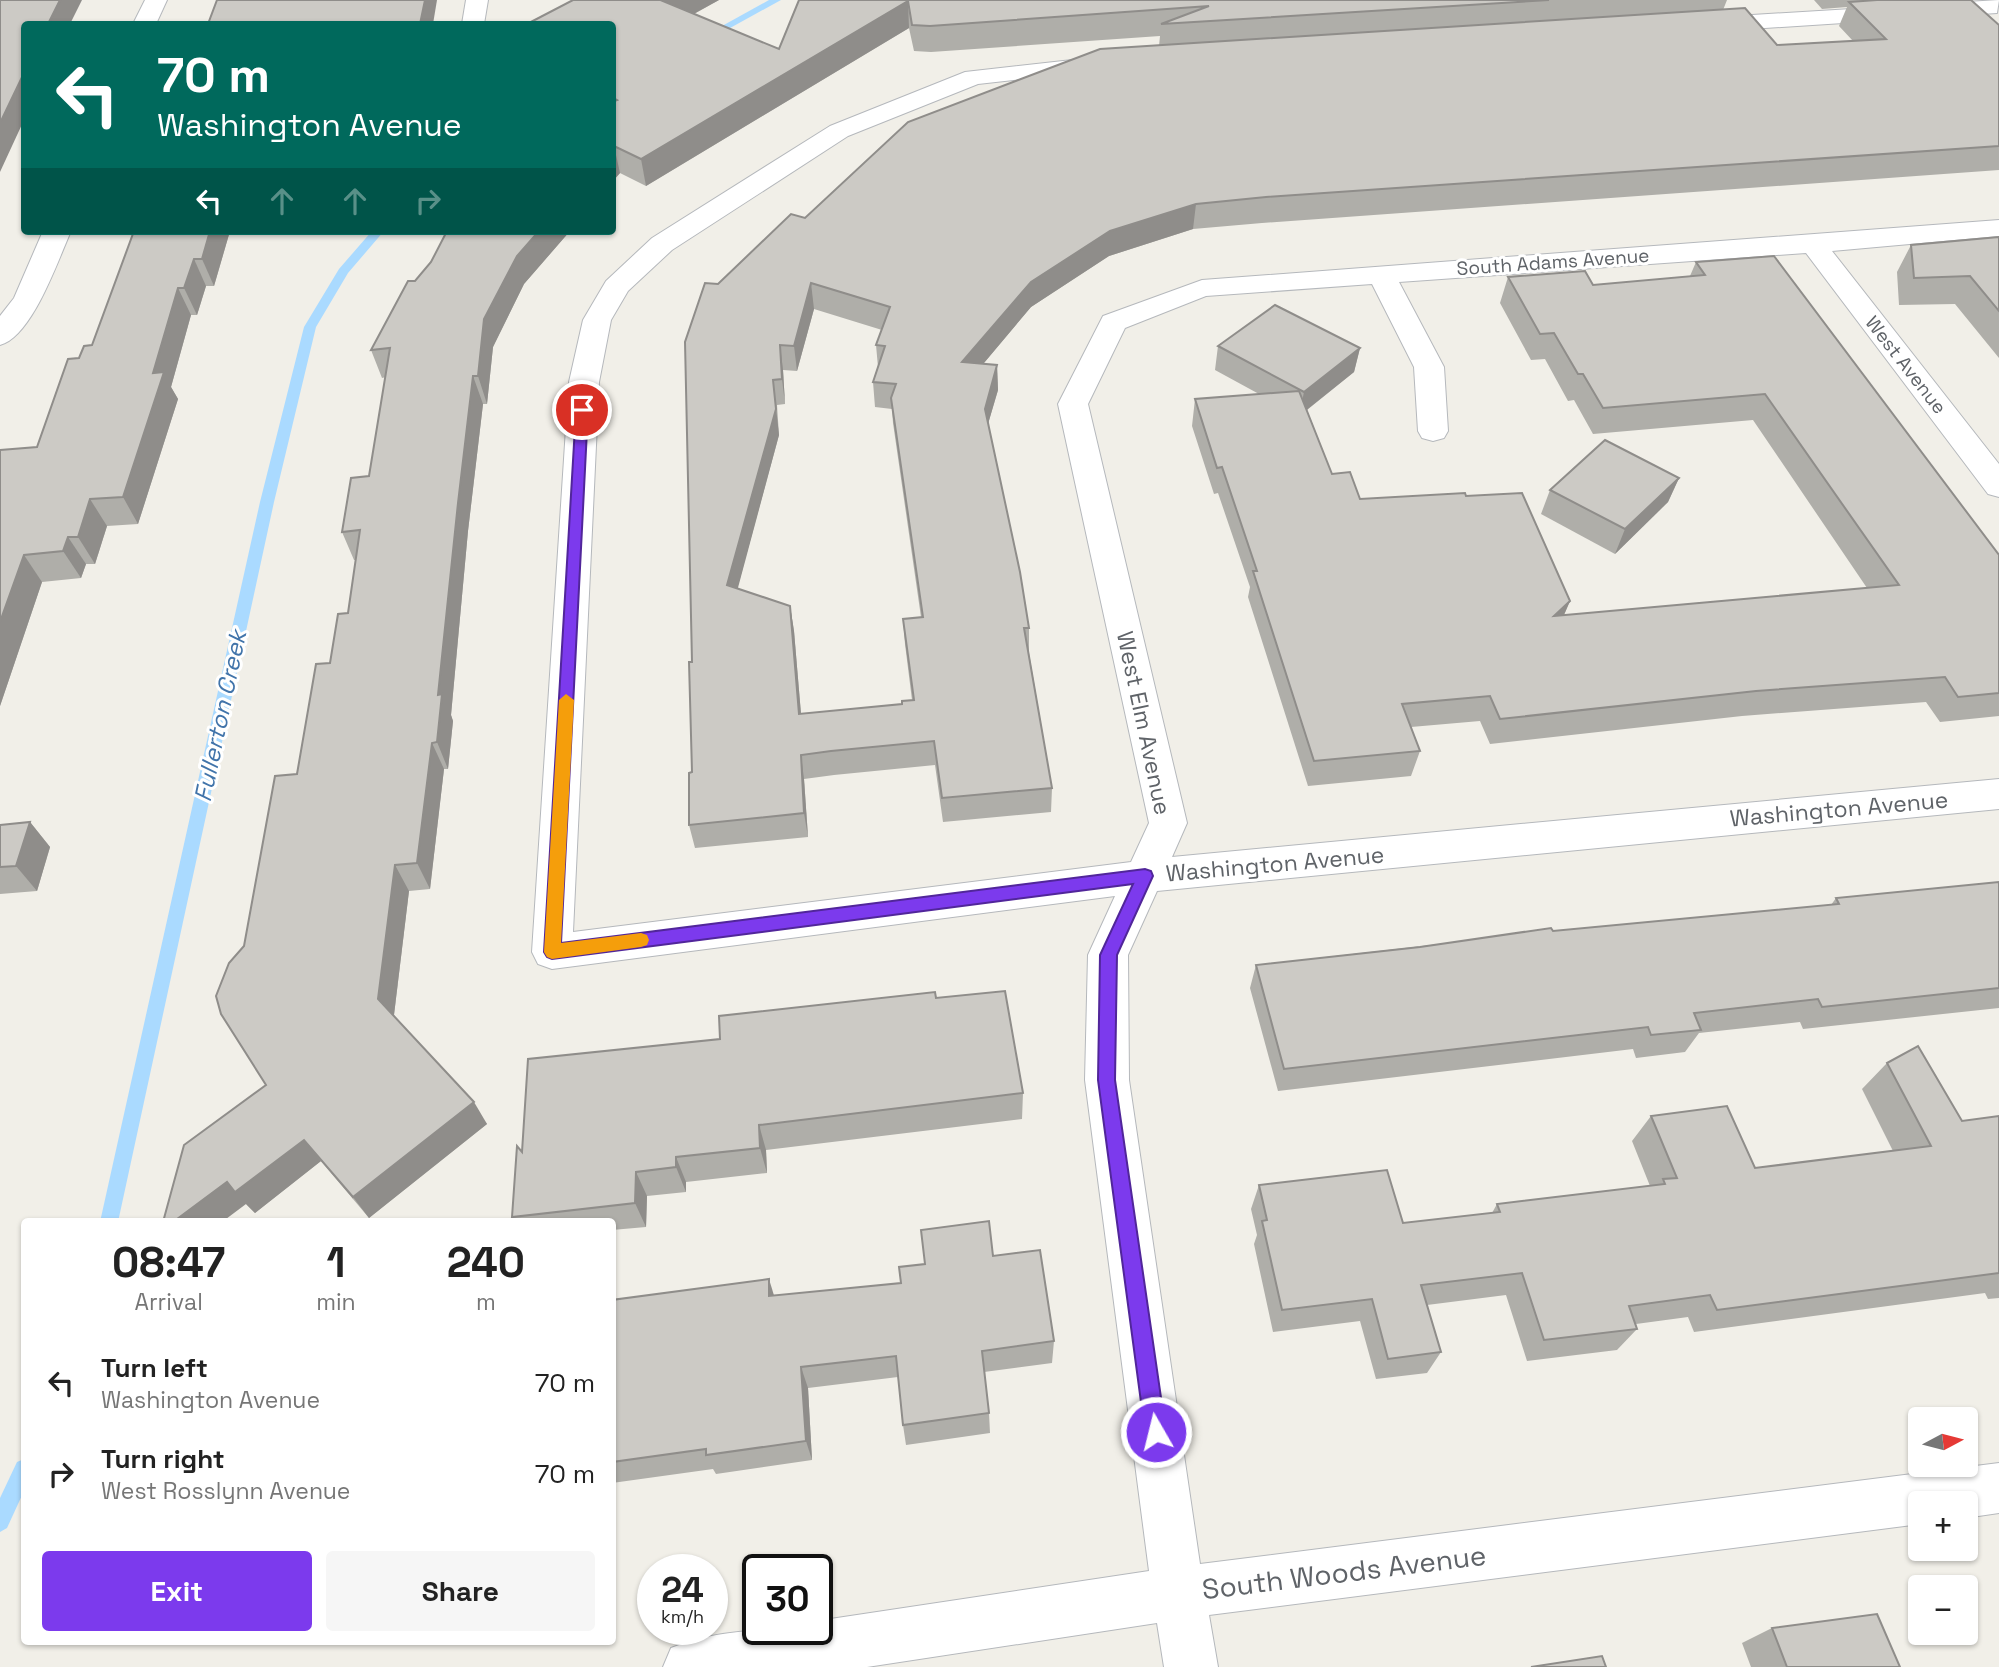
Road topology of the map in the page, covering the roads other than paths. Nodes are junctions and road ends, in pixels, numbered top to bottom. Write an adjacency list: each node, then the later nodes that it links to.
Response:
1 (156, 0): 4 (street)
2 (477, 0): 5 (street)
3 (1996, 4): 6 (street)
4 (146, 21)
5 (474, 21)
6 (1680, 26)
7 (1128, 62): 17 (street, Washington Avenue)
8 (1999, 228): 10 (street, South Adams Avenue)
9 (55, 235): 13 (street)
10 (1813, 244): 11 (street, South Adams Avenue); 15 (street, West Avenue)
11 (1381, 274): 12 (street, South Adams Avenue); 14 (street)
12 (1113, 322): 17 (street, West Elm Avenue)
13 (0, 336)
14 (1433, 431)
15 (1999, 486)
16 (1999, 794): 17 (street, Washington Avenue)
17 (1145, 876): 19 (street, West Elm Avenue)
18 (1999, 1488): 19 (street, South Woods Avenue)
19 (1178, 1594): 20 (street, South Woods Avenue); 21 (street, West Elm Avenue)
20 (690, 1667)
21 (1191, 1667)

